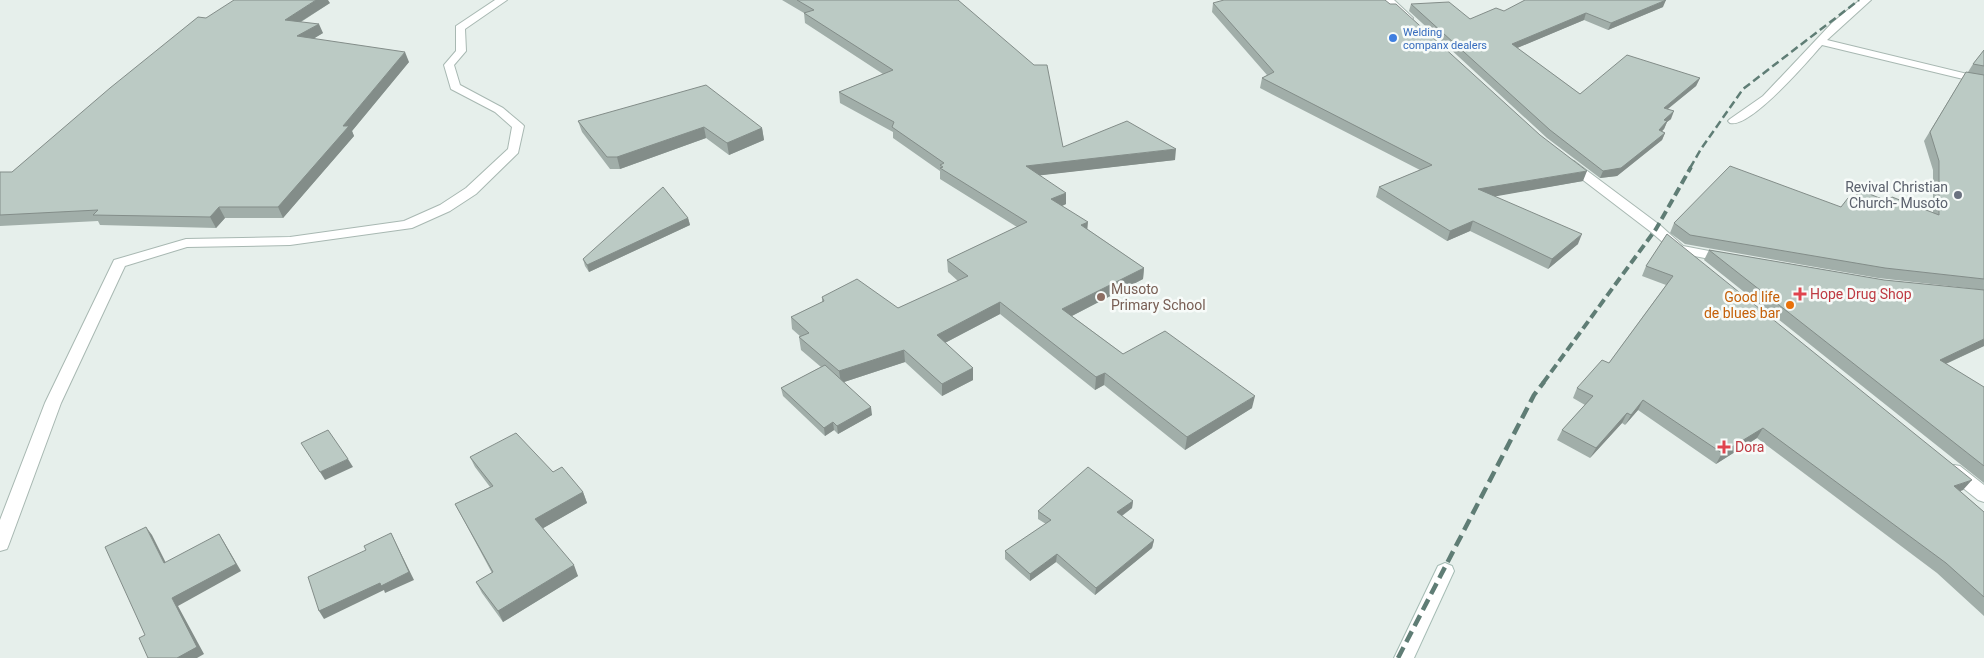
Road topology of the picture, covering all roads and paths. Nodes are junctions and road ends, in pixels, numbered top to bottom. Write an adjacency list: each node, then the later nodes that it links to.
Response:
1 (502, 0): 14 (street)
2 (1388, 0): 4 (street)
3 (1866, 0): 5 (street)
4 (1420, 30)
5 (1821, 42): 6 (street); 7 (street)
6 (1984, 81)
7 (1734, 121)
8 (1557, 154): 9 (street)
9 (1679, 249): 10 (street); 11 (street)
10 (1742, 261)
11 (1702, 268)
12 (1946, 464): 13 (street)
13 (1984, 495)
14 (0, 544)
15 (1445, 571): 16 (street)
16 (1404, 658)

